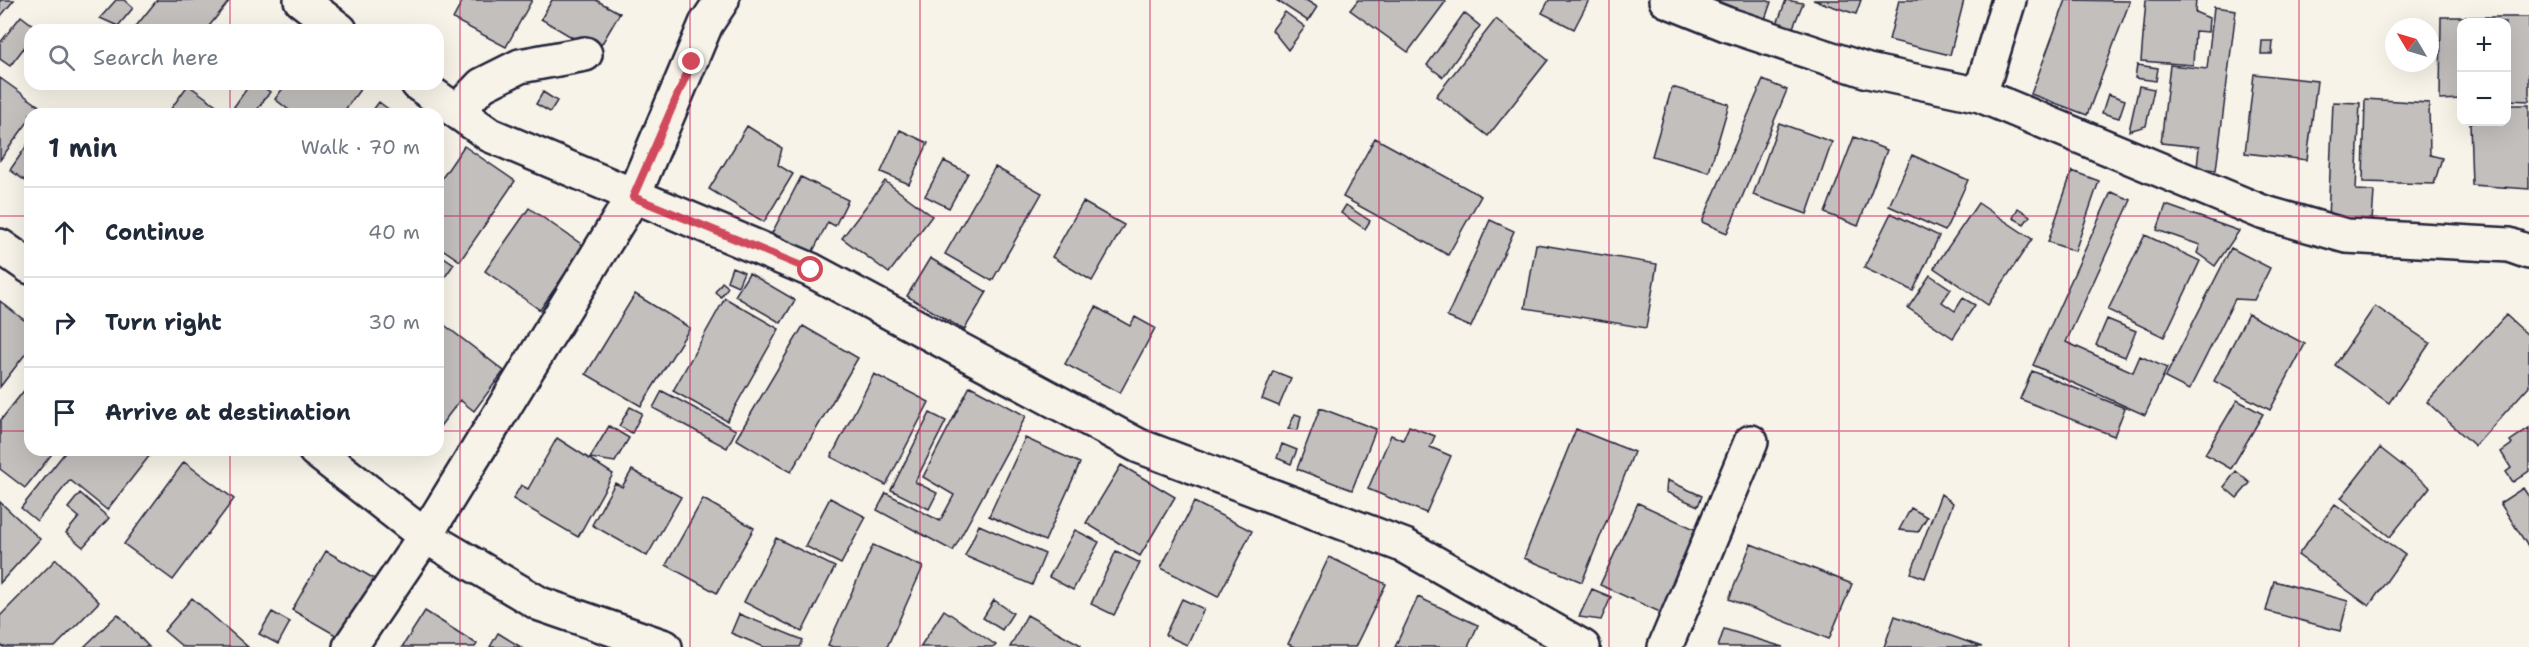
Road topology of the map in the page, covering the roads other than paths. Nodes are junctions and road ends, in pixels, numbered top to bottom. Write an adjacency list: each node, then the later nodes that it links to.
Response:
1 (301, 0): 5 (street)
2 (722, 0): 10 (street)
3 (1666, 0): 8 (street)
4 (2009, 0): 8 (street)
5 (332, 24)
6 (585, 54): 9 (street)
7 (427, 90): 9 (street)
8 (1980, 95): 12 (street)
9 (457, 111): 10 (street)
10 (633, 197): 16 (street); 19 (street)
11 (0, 246): 13 (street)
12 (2529, 252)
13 (24, 263)
14 (1751, 442): 20 (street)
15 (323, 456): 16 (street)
16 (425, 536): 17 (street); 18 (street)
17 (350, 647)
18 (665, 647)
19 (1583, 647)
20 (1665, 647)

